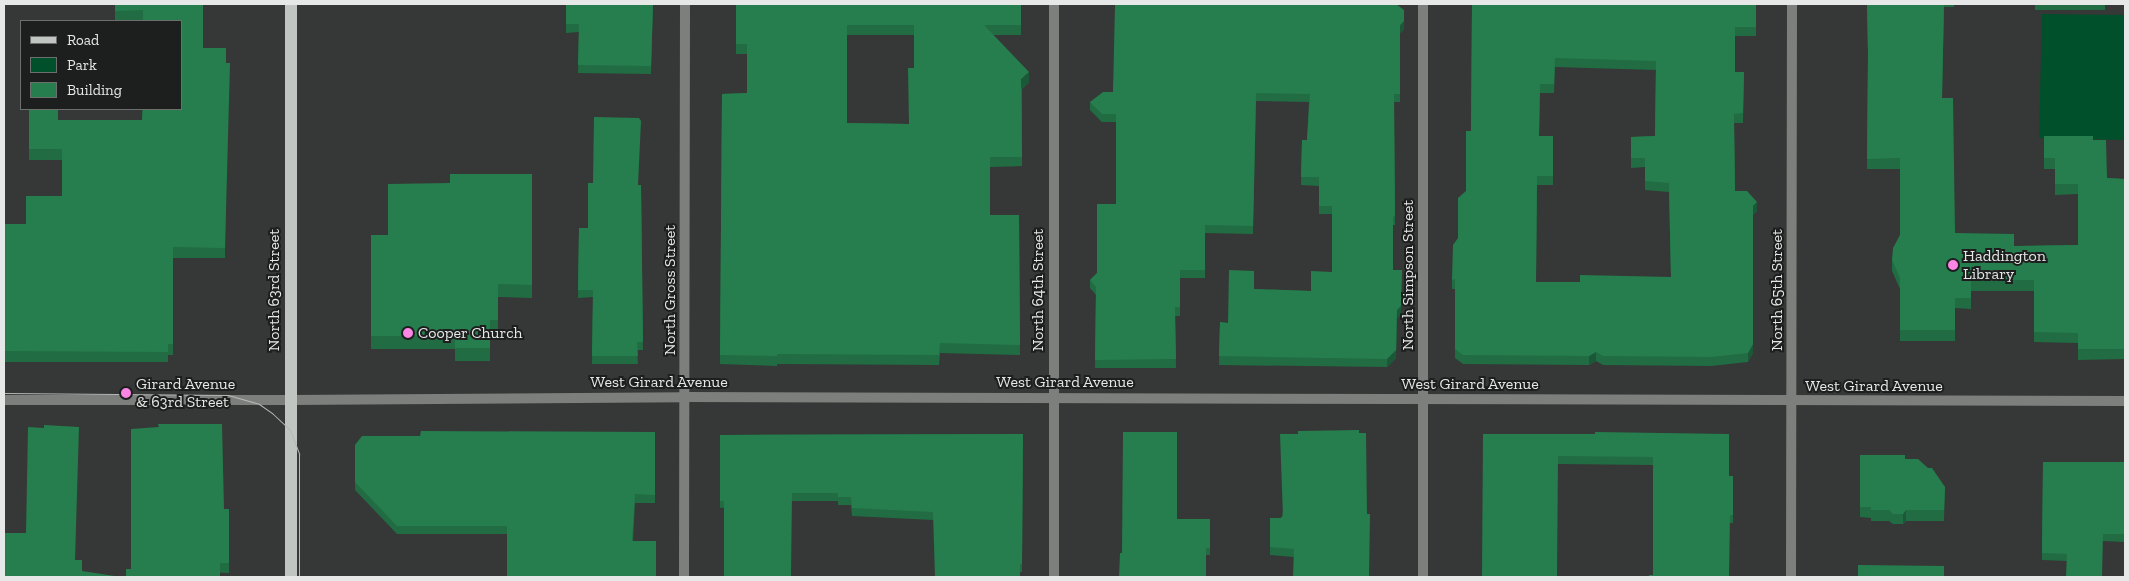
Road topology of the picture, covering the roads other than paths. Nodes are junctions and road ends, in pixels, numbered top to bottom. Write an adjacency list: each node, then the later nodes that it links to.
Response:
1 (291, 4): 10 (main road, North 63rd Street)
2 (685, 4): 6 (street, North Gross Street)
3 (1054, 4): 7 (street, North 64th Street)
4 (1423, 4): 8 (street, North Simpson Street)
5 (1792, 4): 11 (street, North 65th Street)
6 (684, 397): 7 (street, West Girard Avenue); 10 (street, West Girard Avenue); 14 (street, North Gross Street)
7 (1053, 397): 8 (street, West Girard Avenue); 15 (street, North 64th Street)
8 (1423, 398): 11 (street, West Girard Avenue); 16 (street, North Simpson Street)
9 (4, 400): 10 (street, West Girard Avenue)
10 (290, 400): 13 (main road, North 63rd Street)
11 (1791, 401): 12 (street, West Girard Avenue); 17 (street, North 65th Street)
12 (2125, 401)
13 (291, 577)
14 (684, 577)
15 (1054, 577)
16 (1423, 577)
17 (1791, 577)

